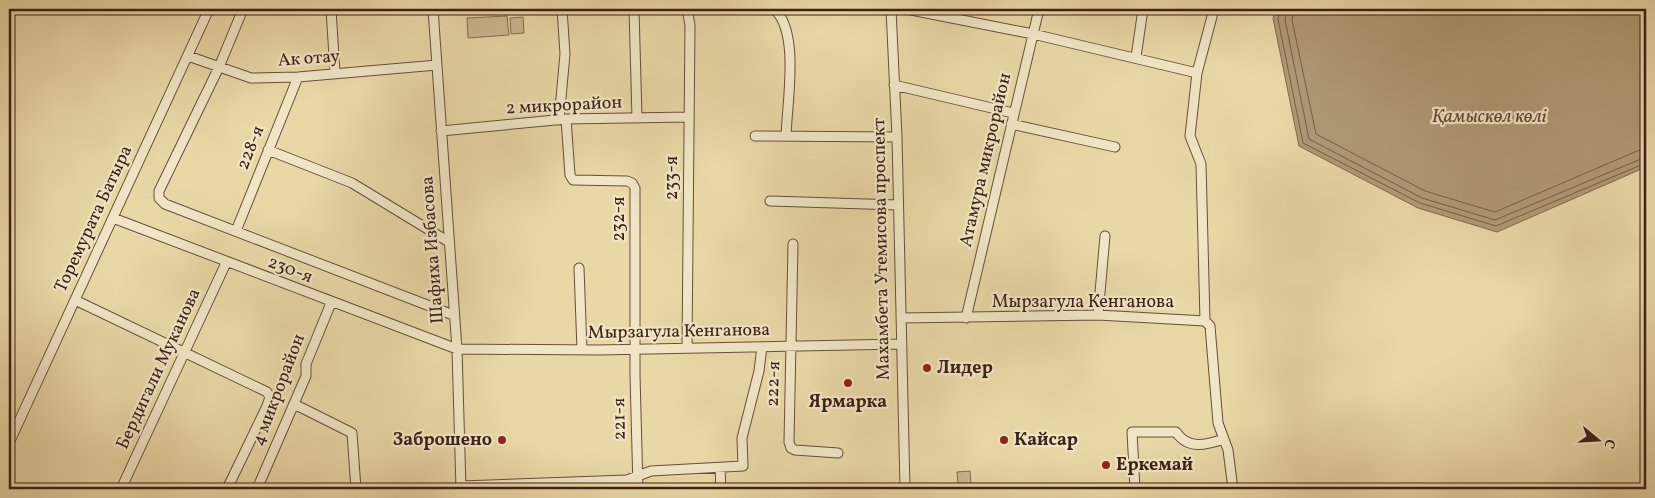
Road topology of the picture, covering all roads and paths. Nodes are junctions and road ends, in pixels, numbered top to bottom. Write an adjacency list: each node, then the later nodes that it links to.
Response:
1 (209, 9): 15 (street, Торемурата Батыра)
2 (242, 9): 18 (street)
3 (331, 9): 19 (street)
4 (433, 9): 17 (street, Шафиха Избасова)
5 (562, 9): 26 (street, 232-я)
6 (634, 9): 25 (street)
7 (687, 9): 24 (street, 233-я)
8 (774, 9): 30 (street)
9 (891, 9): 22 (street, Махамбета Утемисова проспект)
10 (906, 9): 14 (street)
11 (1039, 9): 14 (street, Атамура микрорайон)
12 (1143, 9): 16 (street)
13 (1214, 9): 20 (street)
14 (1033, 34): 16 (street); 23 (street, Атамура микрорайон)
15 (188, 56): 18 (street, Ак отау); 36 (street, Торемурата Батыра)
16 (1136, 57): 20 (street)
17 (437, 65): 19 (street, Ак отау); 28 (street, Шафиха Избасова)
18 (218, 67): 21 (street, Ак отау); 37 (street, 230-я)
19 (335, 73): 21 (street, Ак отау)
20 (1197, 74): 49 (street)
21 (298, 77): 33 (street, 228-я)
22 (894, 84): 23 (street); 31 (street, Махамбета Утемисова проспект)
23 (1013, 113): 27 (street, Атамура микрорайон)
24 (688, 117): 25 (street, 2 микрорайон); 53 (street, 233-я)
25 (637, 118): 26 (street, 2 микрорайон)
26 (562, 119): 28 (street, 2 микрорайон); 55 (street, 232-я)
27 (1011, 124): 32 (street); 48 (street, Атамура микрорайон)
28 (441, 131): 39 (street, Шафиха Избасова)
29 (755, 136): 30 (street)
30 (786, 136): 31 (street)
31 (896, 137): 35 (street, Махамбета Утемисова проспект)
32 (1115, 147)
33 (268, 150): 37 (street, 228-я); 39 (street)
34 (770, 201): 35 (street)
35 (898, 205): 47 (street, Махамбета Утемисова проспект)
36 (113, 218): 41 (street, 230-я); 43 (street, Торемурата Батыра)
37 (236, 231): 45 (street, 230-я)
38 (1105, 236): 46 (street)
39 (449, 242): 45 (street, Шафиха Избасова)
40 (794, 244): 51 (street, 222-я)
41 (226, 263): 44 (street, 230-я); 57 (street, Бердигали Муканова)
42 (579, 268): 56 (street)
43 (75, 300): 57 (street); 60 (street, Торемурата Батыра)
44 (331, 303): 54 (street, 230-я); 58 (street, 4 микрорайон)
45 (453, 315): 54 (street, Шафиха Избасова)
46 (1098, 315): 48 (street, Мырзагула Кенганова); 49 (street, Мырзагула Кенганова)
47 (901, 318): 48 (street, Мырзагула Кенганова); 50 (street, Махамбета Утемисова проспект)
48 (966, 318)
49 (1205, 321): 59 (street)
50 (901, 344): 51 (street, Мырзагула Кенганова); 71 (street, Махамбета Утемисова проспект)
51 (792, 345): 52 (street, Мырзагула Кенганова); 61 (street, 222-я)
52 (762, 347): 53 (street, Мырзагула Кенганова); 62 (street)
53 (687, 348): 55 (street, Мырзагула Кенганова)
54 (457, 349): 56 (street, Мырзагула Кенганова); 64 (street, Шафиха Избасова)
55 (635, 349): 56 (street, Мырзагула Кенганова); 63 (street, 221-я)
56 (582, 350)
57 (184, 353): 65 (street, Бердигали Муканова); 66 (street)
58 (294, 404): 67 (street, 4 микрорайон); 68 (street)
59 (1224, 439): 72 (street); 73 (street)
60 (9, 443)
61 (838, 453)
62 (720, 468): 63 (street); 70 (street)
63 (638, 477): 64 (street); 69 (street, 221-я)
64 (461, 487)
65 (121, 489)
66 (227, 489)
67 (257, 489)
68 (356, 489)
69 (638, 489)
70 (721, 489)
71 (905, 489)
72 (1135, 489)
73 (1233, 489)

